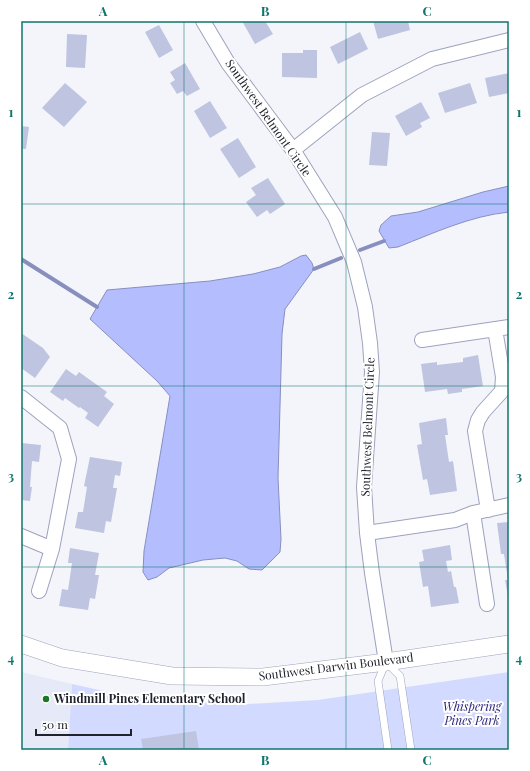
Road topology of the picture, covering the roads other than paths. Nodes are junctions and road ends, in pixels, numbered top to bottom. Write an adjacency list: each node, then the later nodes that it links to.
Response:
1 (203, 21): 3 (street, Southwest Belmont Circle)
2 (509, 40): 3 (street)
3 (293, 150): 10 (street, Southwest Belmont Circle)
4 (502, 328): 5 (street); 8 (street)
5 (422, 340)
6 (21, 397): 12 (street)
7 (509, 505): 8 (street)
8 (488, 510): 9 (street)
9 (473, 513): 10 (street); 14 (street)
10 (367, 533): 17 (street, Southwest Belmont Circle)
11 (21, 536): 12 (street)
12 (52, 549): 13 (street)
13 (39, 591)
14 (487, 604)
15 (21, 644): 17 (street, Southwest Darwin Boulevard)
16 (509, 644): 17 (street, Southwest Darwin Boulevard)
17 (386, 662): 18 (lane); 19 (lane)
18 (388, 750)
19 (411, 750)

